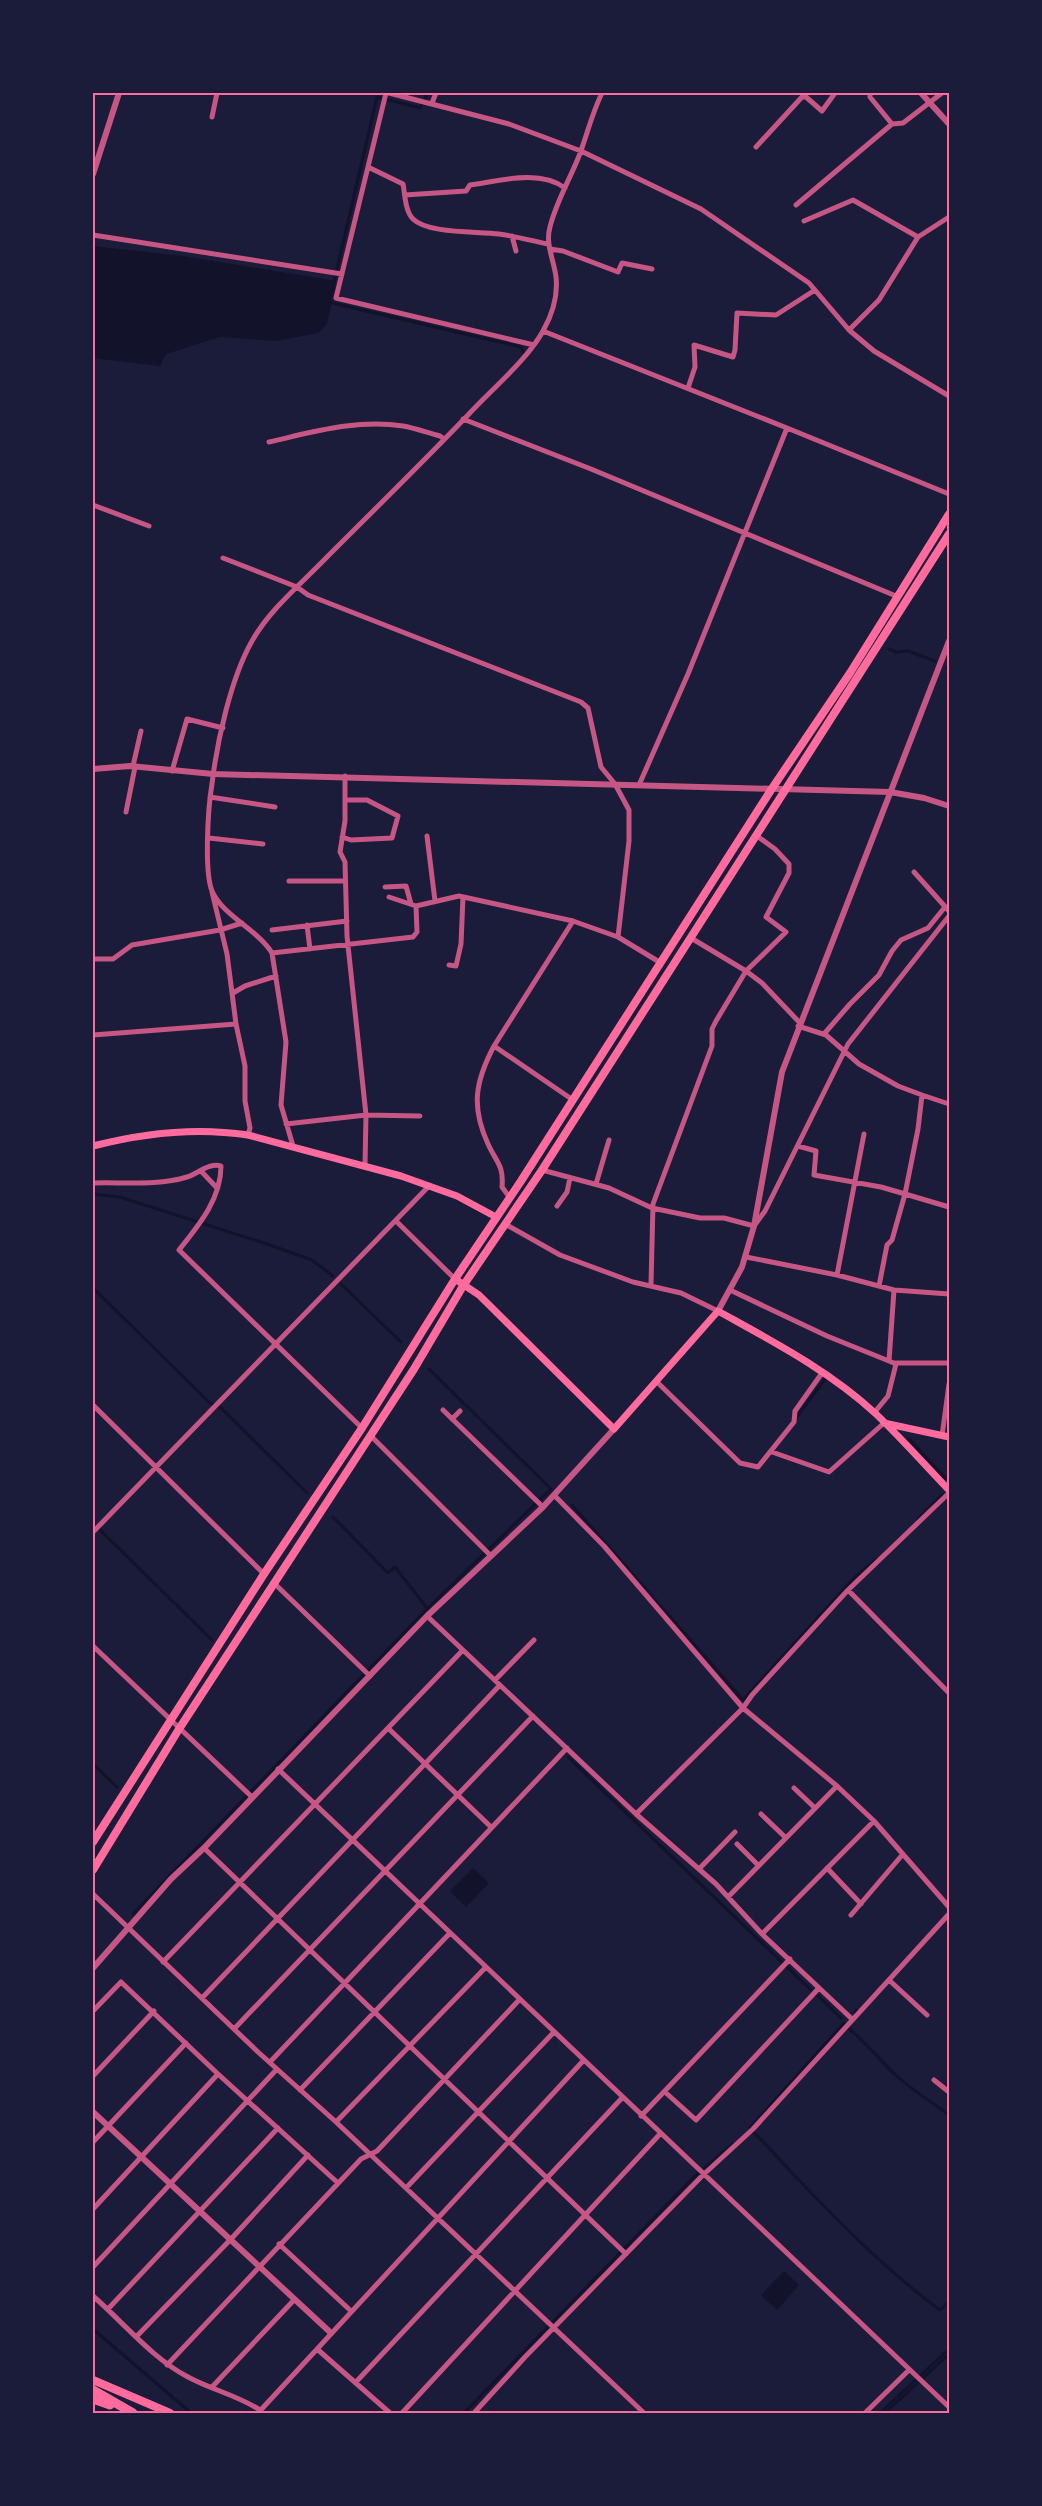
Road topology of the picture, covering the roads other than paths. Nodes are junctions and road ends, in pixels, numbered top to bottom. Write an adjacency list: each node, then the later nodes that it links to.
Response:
1 (119, 93): 17 (street)
2 (217, 93): 12 (street)
3 (388, 93): 11 (street); 18 (street)
4 (436, 93): 11 (street)
5 (602, 93): 16 (street)
6 (835, 93): 15 (street)
7 (870, 93): 13 (street)
8 (921, 93): 10 (street)
9 (942, 93): 10 (street)
10 (929, 102): 13 (street); 14 (street)
11 (430, 103): 16 (street)
12 (212, 117)
13 (892, 124): 22 (street)
14 (949, 124)
15 (756, 147)
16 (581, 151): 20 (street); 32 (street)
17 (96, 159): 19 (street)
18 (368, 167): 21 (street); 31 (street)
19 (93, 174)
20 (565, 188): 21 (street); 28 (street)
21 (405, 195): 26 (street)
22 (796, 205)
23 (949, 217): 27 (street)
24 (804, 221): 27 (street)
25 (93, 235): 31 (street)
26 (513, 236): 28 (street); 29 (street)
27 (918, 237): 33 (street)
28 (549, 247): 30 (street); 34 (street)
29 (516, 251)
30 (652, 269)
31 (338, 273): 35 (street)
32 (815, 290): 33 (street); 36 (street)
33 (849, 330): 37 (street)
34 (543, 331): 35 (street); 36 (street)
35 (534, 345): 38 (street)
36 (687, 388): 39 (street)
37 (949, 396)
38 (464, 419): 40 (street); 46 (street)
39 (786, 428): 42 (street); 46 (street)
40 (444, 439): 41 (street); 49 (street)
41 (269, 442)
42 (949, 494)
43 (93, 505): 45 (street)
44 (949, 514): 50 (main road)
45 (148, 526)
46 (743, 533): 50 (street); 60 (street)
47 (949, 534): 62 (main road)
48 (223, 558): 49 (street)
49 (297, 587): 52 (street); 59 (street)
50 (896, 597): 61 (main road)
51 (949, 640): 63 (street)
52 (223, 728): 56 (street); 57 (street)
53 (141, 731): 54 (street)
54 (134, 767): 55 (street); 56 (street); 68 (street)
55 (93, 769)
56 (172, 771): 57 (street)
57 (213, 774): 58 (street); 64 (street)
58 (345, 776): 59 (street); 65 (street)
59 (615, 784): 60 (street); 91 (street)
60 (639, 785): 61 (street)
61 (771, 790): 62 (street); 97 (main road)
62 (787, 790): 63 (street); 70 (main road)
63 (890, 792): 66 (street); 103 (street)
64 (210, 797): 67 (street); 72 (street)
65 (345, 800): 71 (street); 71 (street)
66 (949, 806)
67 (275, 807)
68 (126, 812)
69 (427, 836): 81 (street)
70 (758, 836): 92 (main road); 99 (street)
71 (342, 837): 75 (street)
72 (209, 838): 73 (street); 78 (street)
73 (263, 844)
74 (914, 872): 83 (street)
75 (345, 880): 76 (street); 85 (street)
76 (289, 881)
77 (385, 887): 82 (street)
78 (212, 892): 87 (street); 89 (street)
79 (389, 897): 82 (street)
80 (463, 897): 81 (street); 86 (street); 98 (street)
81 (435, 901): 82 (street)
82 (414, 905): 93 (street)
83 (947, 909): 104 (street)
84 (949, 916): 107 (street)
85 (347, 921): 88 (street); 93 (street)
86 (573, 921): 91 (street); 106 (street)
87 (242, 923): 89 (street); 95 (street)
88 (307, 925): 90 (street); 94 (street)
89 (220, 930): 96 (street); 101 (street)
90 (272, 930)
91 (618, 937): 97 (street)
92 (691, 938): 99 (street); 121 (main road)
93 (349, 944): 94 (street); 111 (street)
94 (310, 949): 95 (street)
95 (272, 953): 100 (street)
96 (93, 959)
97 (661, 963): 109 (main road)
98 (448, 965)
99 (746, 971): 103 (street); 133 (street)
100 (276, 976): 101 (street); 113 (street)
101 (233, 993): 102 (street)
102 (236, 1024): 105 (street); 115 (street)
103 (799, 1024): 104 (street); 137 (street)
104 (824, 1034): 107 (street)
105 (93, 1035)
106 (494, 1046): 109 (street); 130 (street)
107 (846, 1051): 108 (street); 119 (street)
108 (922, 1095): 110 (street); 129 (street)
109 (573, 1100): 130 (main road)
110 (949, 1104)
111 (366, 1115): 112 (street); 113 (street); 120 (street)
112 (420, 1116)
113 (286, 1124): 118 (street)
114 (864, 1134): 125 (street)
115 (248, 1135): 117 (main road); 118 (main road)
116 (609, 1140): 126 (street)
117 (93, 1146)
118 (293, 1146): 120 (main road)
119 (798, 1146): 125 (street); 137 (street)
120 (365, 1165): 127 (main road)
121 (542, 1170): 123 (street); 136 (main road)
122 (201, 1171): 124 (street); 128 (street); 128 (street)
123 (570, 1178): 126 (street); 131 (street)
124 (93, 1183)
125 (855, 1183): 129 (street); 139 (street)
126 (596, 1184): 133 (street)
127 (429, 1186): 134 (main road); 135 (street)
128 (217, 1188): 148 (street)
129 (905, 1194): 132 (street); 143 (street)
130 (510, 1198): 134 (main road)
131 (557, 1206)
132 (949, 1206)
133 (652, 1208): 137 (street); 141 (street)
134 (496, 1217): 140 (main road)
135 (396, 1221): 140 (street); 148 (street)
136 (505, 1224): 141 (street); 142 (main road)
137 (754, 1226): 138 (street)
138 (746, 1257): 139 (street); 144 (street)
139 (837, 1275): 143 (street)
140 (455, 1279): 142 (main road); 160 (main road)
141 (651, 1284): 147 (street)
142 (463, 1286): 161 (main road); 162 (main road)
143 (879, 1286): 145 (street)
144 (730, 1290): 147 (street); 149 (street)
145 (894, 1290): 146 (street); 149 (street)
146 (949, 1294)
147 (718, 1311): 151 (main road); 152 (main road)
148 (276, 1344): 160 (street); 165 (street)
149 (892, 1362): 150 (street); 157 (street)
150 (949, 1363)
151 (822, 1373): 157 (main road); 164 (street)
152 (657, 1382): 161 (main road); 164 (street)
153 (949, 1384): 163 (street)
154 (93, 1405): 165 (street)
155 (443, 1410): 158 (street)
156 (460, 1411): 158 (street)
157 (874, 1413): 159 (main road)
158 (452, 1419): 168 (street)
159 (884, 1423): 163 (main road); 164 (street); 166 (main road)
160 (362, 1428): 171 (main road)
161 (614, 1429): 167 (street)
162 (370, 1435): 170 (street); 172 (main road)
163 (946, 1436)
164 (772, 1452)
165 (156, 1467): 169 (street); 171 (street)
166 (949, 1492): 173 (street)
167 (556, 1493): 168 (street); 182 (street)
168 (542, 1506): 170 (street)
169 (94, 1531)
170 (490, 1554): 174 (street)
171 (264, 1574): 184 (main road)
172 (275, 1584): 178 (street); 186 (main road)
173 (848, 1590): 181 (street); 182 (street)
174 (427, 1616): 177 (street); 178 (street)
175 (534, 1640): 179 (street)
176 (93, 1646): 184 (street)
177 (463, 1650): 179 (street); 185 (street)
178 (368, 1673): 189 (street)
179 (495, 1680): 180 (street)
180 (500, 1685): 183 (street); 188 (street)
181 (949, 1693)
182 (743, 1708): 190 (street); 196 (street)
183 (533, 1716): 187 (street); 192 (street)
184 (171, 1720): 186 (street); 203 (main road)
185 (388, 1729): 188 (street); 194 (street)
186 (179, 1730): 193 (street); 210 (main road)
187 (567, 1748): 196 (street); 199 (street)
188 (425, 1763): 192 (street); 202 (street)
189 (278, 1769): 193 (street); 194 (street)
190 (837, 1786): 195 (street); 198 (street)
191 (794, 1788): 195 (street)
192 (458, 1795): 199 (street); 211 (street)
193 (251, 1796): 205 (street)
194 (315, 1805): 202 (street); 212 (street)
195 (815, 1808): 201 (street)
196 (636, 1814): 209 (street)
197 (761, 1814): 201 (street)
198 (874, 1821): 206 (street); 208 (street)
199 (491, 1827): 215 (street)
200 (735, 1832): 209 (street)
201 (785, 1837): 207 (street)
202 (351, 1840): 211 (street); 220 (street)
203 (93, 1842)
204 (737, 1844): 207 (street)
205 (204, 1848): 212 (street); 221 (street)
206 (903, 1854): 216 (street); 217 (street)
207 (758, 1865): 214 (street)
208 (827, 1868): 216 (street); 223 (street)
209 (699, 1869): 214 (street)
210 (93, 1870)
211 (385, 1871): 215 (street); 224 (street)
212 (240, 1883): 220 (street); 226 (street)
213 (93, 1894): 221 (street)
214 (728, 1897): 223 (street)
215 (420, 1904): 222 (street); 230 (street)
216 (861, 1904): 219 (street)
217 (949, 1907)
218 (949, 1914): 229 (street)
219 (851, 1915)
220 (276, 1918): 224 (street); 232 (street)
221 (129, 1928): 226 (street); 228 (street)
222 (450, 1933): 227 (street); 236 (street)
223 (762, 1934): 225 (street)
224 (310, 1950): 230 (street); 239 (street)
225 (790, 1959): 231 (street); 251 (street)
226 (163, 1962): 232 (street)
227 (486, 1967): 233 (street); 242 (street)
228 (93, 1968)
229 (889, 1980): 237 (street); 238 (street)
230 (344, 1982): 236 (street); 244 (street)
231 (819, 1989): 238 (street); 251 (street)
232 (202, 1998): 239 (street)
233 (520, 1999): 240 (street); 248 (street)
234 (93, 2012): 235 (street)
235 (154, 2012): 241 (street); 247 (street)
236 (374, 2012): 242 (street); 250 (street)
237 (927, 2015)
238 (852, 2019): 267 (street)
239 (234, 2029): 244 (street)
240 (554, 2032): 243 (street); 255 (street)
241 (186, 2043): 246 (street); 259 (street)
242 (409, 2045): 248 (street); 258 (street)
243 (583, 2061): 253 (street); 262 (street)
244 (270, 2062): 245 (street)
245 (277, 2069): 250 (street); 254 (street)
246 (218, 2074): 254 (street); 266 (street)
247 (93, 2076)
248 (443, 2078): 255 (street); 264 (street)
249 (934, 2080): 252 (street)
250 (300, 2090): 258 (street)
251 (665, 2092): 257 (street)
252 (949, 2092)
253 (622, 2098): 257 (street); 268 (street)
254 (248, 2100): 260 (street); 270 (street)
255 (478, 2111): 262 (street); 271 (street)
256 (93, 2112): 259 (street)
257 (641, 2116): 261 (street)
258 (336, 2122): 264 (street)
259 (108, 2126): 263 (street); 266 (street)
260 (278, 2128): 265 (street); 273 (street)
261 (660, 2134): 267 (street); 274 (street)
262 (508, 2140): 268 (street); 275 (street)
263 (93, 2142)
264 (370, 2154): 269 (street); 271 (street)
265 (308, 2155): 269 (street); 276 (street)
266 (141, 2157): 270 (street); 272 (street)
267 (703, 2175): 278 (street); 292 (street)
268 (548, 2178): 274 (street); 279 (street)
269 (338, 2183): 277 (street)
270 (170, 2184): 273 (street); 281 (street)
271 (406, 2188): 275 (street)
272 (93, 2209)
273 (200, 2211): 276 (street); 285 (street)
274 (586, 2214): 278 (street); 282 (street)
275 (438, 2218): 279 (street); 286 (street)
276 (231, 2239): 280 (street); 289 (street)
277 (279, 2244): 280 (street); 286 (street)
278 (626, 2254): 287 (street)
279 (476, 2255): 282 (street); 294 (street)
280 (259, 2266): 284 (street); 291 (street)
281 (93, 2267)
282 (514, 2292): 287 (street); 303 (street)
283 (93, 2296): 285 (street)
284 (294, 2300): 288 (street); 295 (street)
285 (108, 2309): 289 (street)
286 (351, 2311): 288 (street)
287 (554, 2329): 304 (street); 305 (street)
288 (331, 2333): 290 (street)
289 (136, 2337): 291 (street)
290 (317, 2349): 294 (street); 299 (street)
291 (167, 2364): 295 (street)
292 (909, 2370): 298 (street); 306 (street)
293 (93, 2380): 301 (main road)
294 (356, 2382): 302 (street)
295 (212, 2388): 299 (street)
296 (93, 2390): 300 (highway)
297 (93, 2398): 300 (highway)
298 (949, 2407)
299 (259, 2412)
300 (132, 2413)
301 (170, 2413)
302 (390, 2413)
303 (402, 2413)
304 (474, 2413)
305 (644, 2413)
306 (865, 2413)

